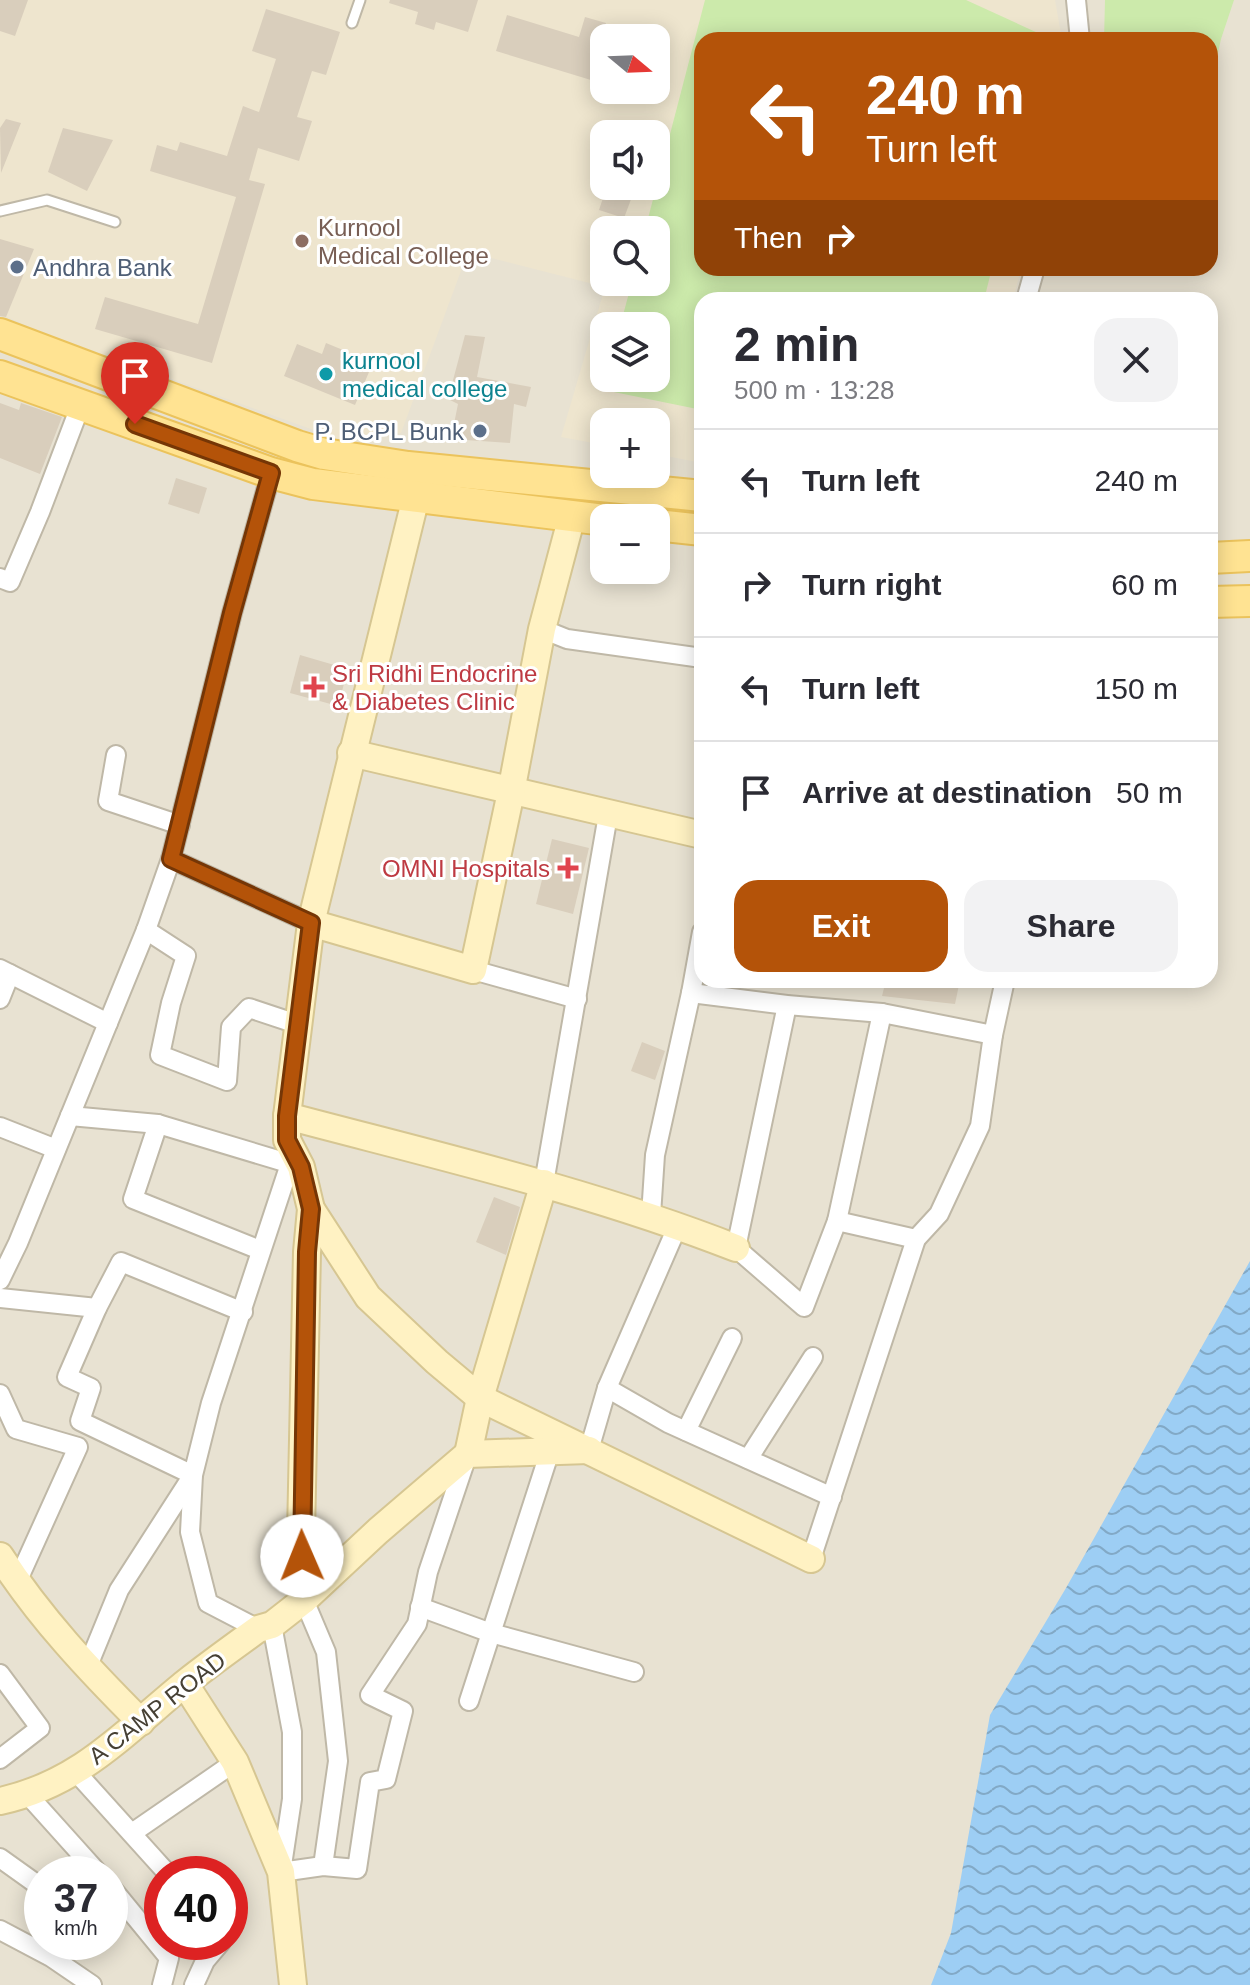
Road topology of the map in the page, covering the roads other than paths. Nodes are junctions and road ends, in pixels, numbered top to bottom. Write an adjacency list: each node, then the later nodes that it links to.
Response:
1 (360, 0): 3 (lane)
2 (1076, 0): 4 (street)
3 (352, 23)
4 (1079, 32)
5 (0, 211): 6 (lane)
6 (115, 222)
7 (0, 334): 11 (main road)
8 (0, 376): 9 (main road)
9 (81, 404): 10 (main road); 19 (street)
10 (271, 473): 11 (main road); 28 (street)
11 (418, 483): 12 (main road); 13 (main road); 24 (street)
12 (694, 496)
13 (572, 516): 14 (main road); 22 (street)
14 (590, 518)
15 (670, 527): 16 (main road)
16 (694, 529)
17 (1250, 556): 18 (main road)
18 (1218, 558)
19 (0, 578)
20 (1250, 601): 21 (main road)
21 (1218, 602)
22 (542, 629): 23 (street); 26 (street)
23 (694, 657)
24 (351, 753): 26 (street); 31 (street)
25 (116, 755): 28 (street)
26 (511, 792): 27 (street); 33 (street)
27 (608, 815): 29 (street); 39 (street)
28 (180, 825): 30 (street)
29 (694, 833)
30 (171, 859): 31 (street); 32 (street)
31 (311, 923): 33 (street); 43 (street)
32 (146, 930): 42 (street); 43 (street)
33 (473, 970): 39 (street)
34 (5, 971): 38 (street); 42 (street)
35 (694, 976): 37 (street)
36 (1003, 988): 44 (street)
37 (691, 993): 40 (street); 53 (street)
38 (0, 999)
39 (577, 999): 51 (street)
40 (787, 1005): 41 (street); 58 (street)
41 (882, 1013): 44 (street); 54 (street)
42 (108, 1023): 45 (street)
43 (297, 1024): 46 (street)
44 (993, 1035): 56 (street)
45 (70, 1116): 47 (street); 49 (street)
46 (287, 1116): 50 (street); 51 (street)
47 (158, 1124): 50 (street); 59 (street)
48 (0, 1127): 49 (street)
49 (56, 1149): 57 (street)
50 (295, 1166): 52 (street); 59 (street)
51 (544, 1183): 53 (street); 68 (street)
52 (311, 1209): 68 (street); 79 (street)
53 (651, 1215): 55 (street)
54 (837, 1221): 56 (street); 58 (street)
55 (678, 1225): 58 (street); 66 (street)
56 (916, 1239): 75 (street)
57 (9, 1242): 60 (street)
58 (736, 1248)
59 (260, 1250): 63 (street)
60 (0, 1280)
61 (0, 1298): 62 (street)
62 (97, 1308): 63 (street); 74 (street)
63 (243, 1312): 74 (street)
64 (732, 1338): 69 (street)
65 (813, 1357): 73 (street)
66 (607, 1388): 69 (street); 70 (street)
67 (0, 1394): 78 (street)
68 (480, 1398): 70 (street); 72 (street)
69 (686, 1431): 73 (street)
70 (589, 1450): 71 (street); 77 (street)
71 (550, 1451): 72 (street); 82 (street)
72 (468, 1454): 79 (street, A CAMP ROAD); 80 (street)
73 (748, 1459): 75 (street)
74 (193, 1475): 81 (street); 83 (street)
75 (832, 1497): 77 (street)
76 (0, 1556): 78 (street)
77 (811, 1559)
78 (17, 1582): 83 (street)
79 (304, 1600): 81 (street, A CAMP ROAD); 98 (street)
80 (420, 1607): 82 (street); 98 (street)
81 (265, 1627): 86 (street, A CAMP ROAD); 99 (street)
82 (491, 1633): 84 (street); 87 (street)
83 (87, 1668): 88 (street)
84 (634, 1672)
85 (0, 1674): 89 (street)
86 (185, 1684): 88 (street, A CAMP ROAD); 90 (street)
87 (469, 1701)
88 (141, 1722): 91 (street, A CAMP ROAD)
89 (0, 1759)
90 (235, 1762): 94 (street); 99 (street)
91 (76, 1772): 92 (street, A CAMP ROAD); 94 (street)
92 (28, 1795): 93 (street, A CAMP ROAD); 95 (street)
93 (0, 1801)
94 (132, 1833): 96 (street)
95 (83, 1856)
96 (152, 1856)
97 (0, 1858): 100 (street)
98 (323, 1866): 99 (street)
99 (281, 1872): 109 (street)
100 (24, 1875)
101 (128, 1908): 107 (street)
102 (0, 1930): 103 (street)
103 (24, 1939)
104 (66, 1960): 106 (street)
105 (206, 1960): 108 (street)
106 (92, 1985)
107 (162, 1985)
108 (194, 1985)
109 (293, 1985)

